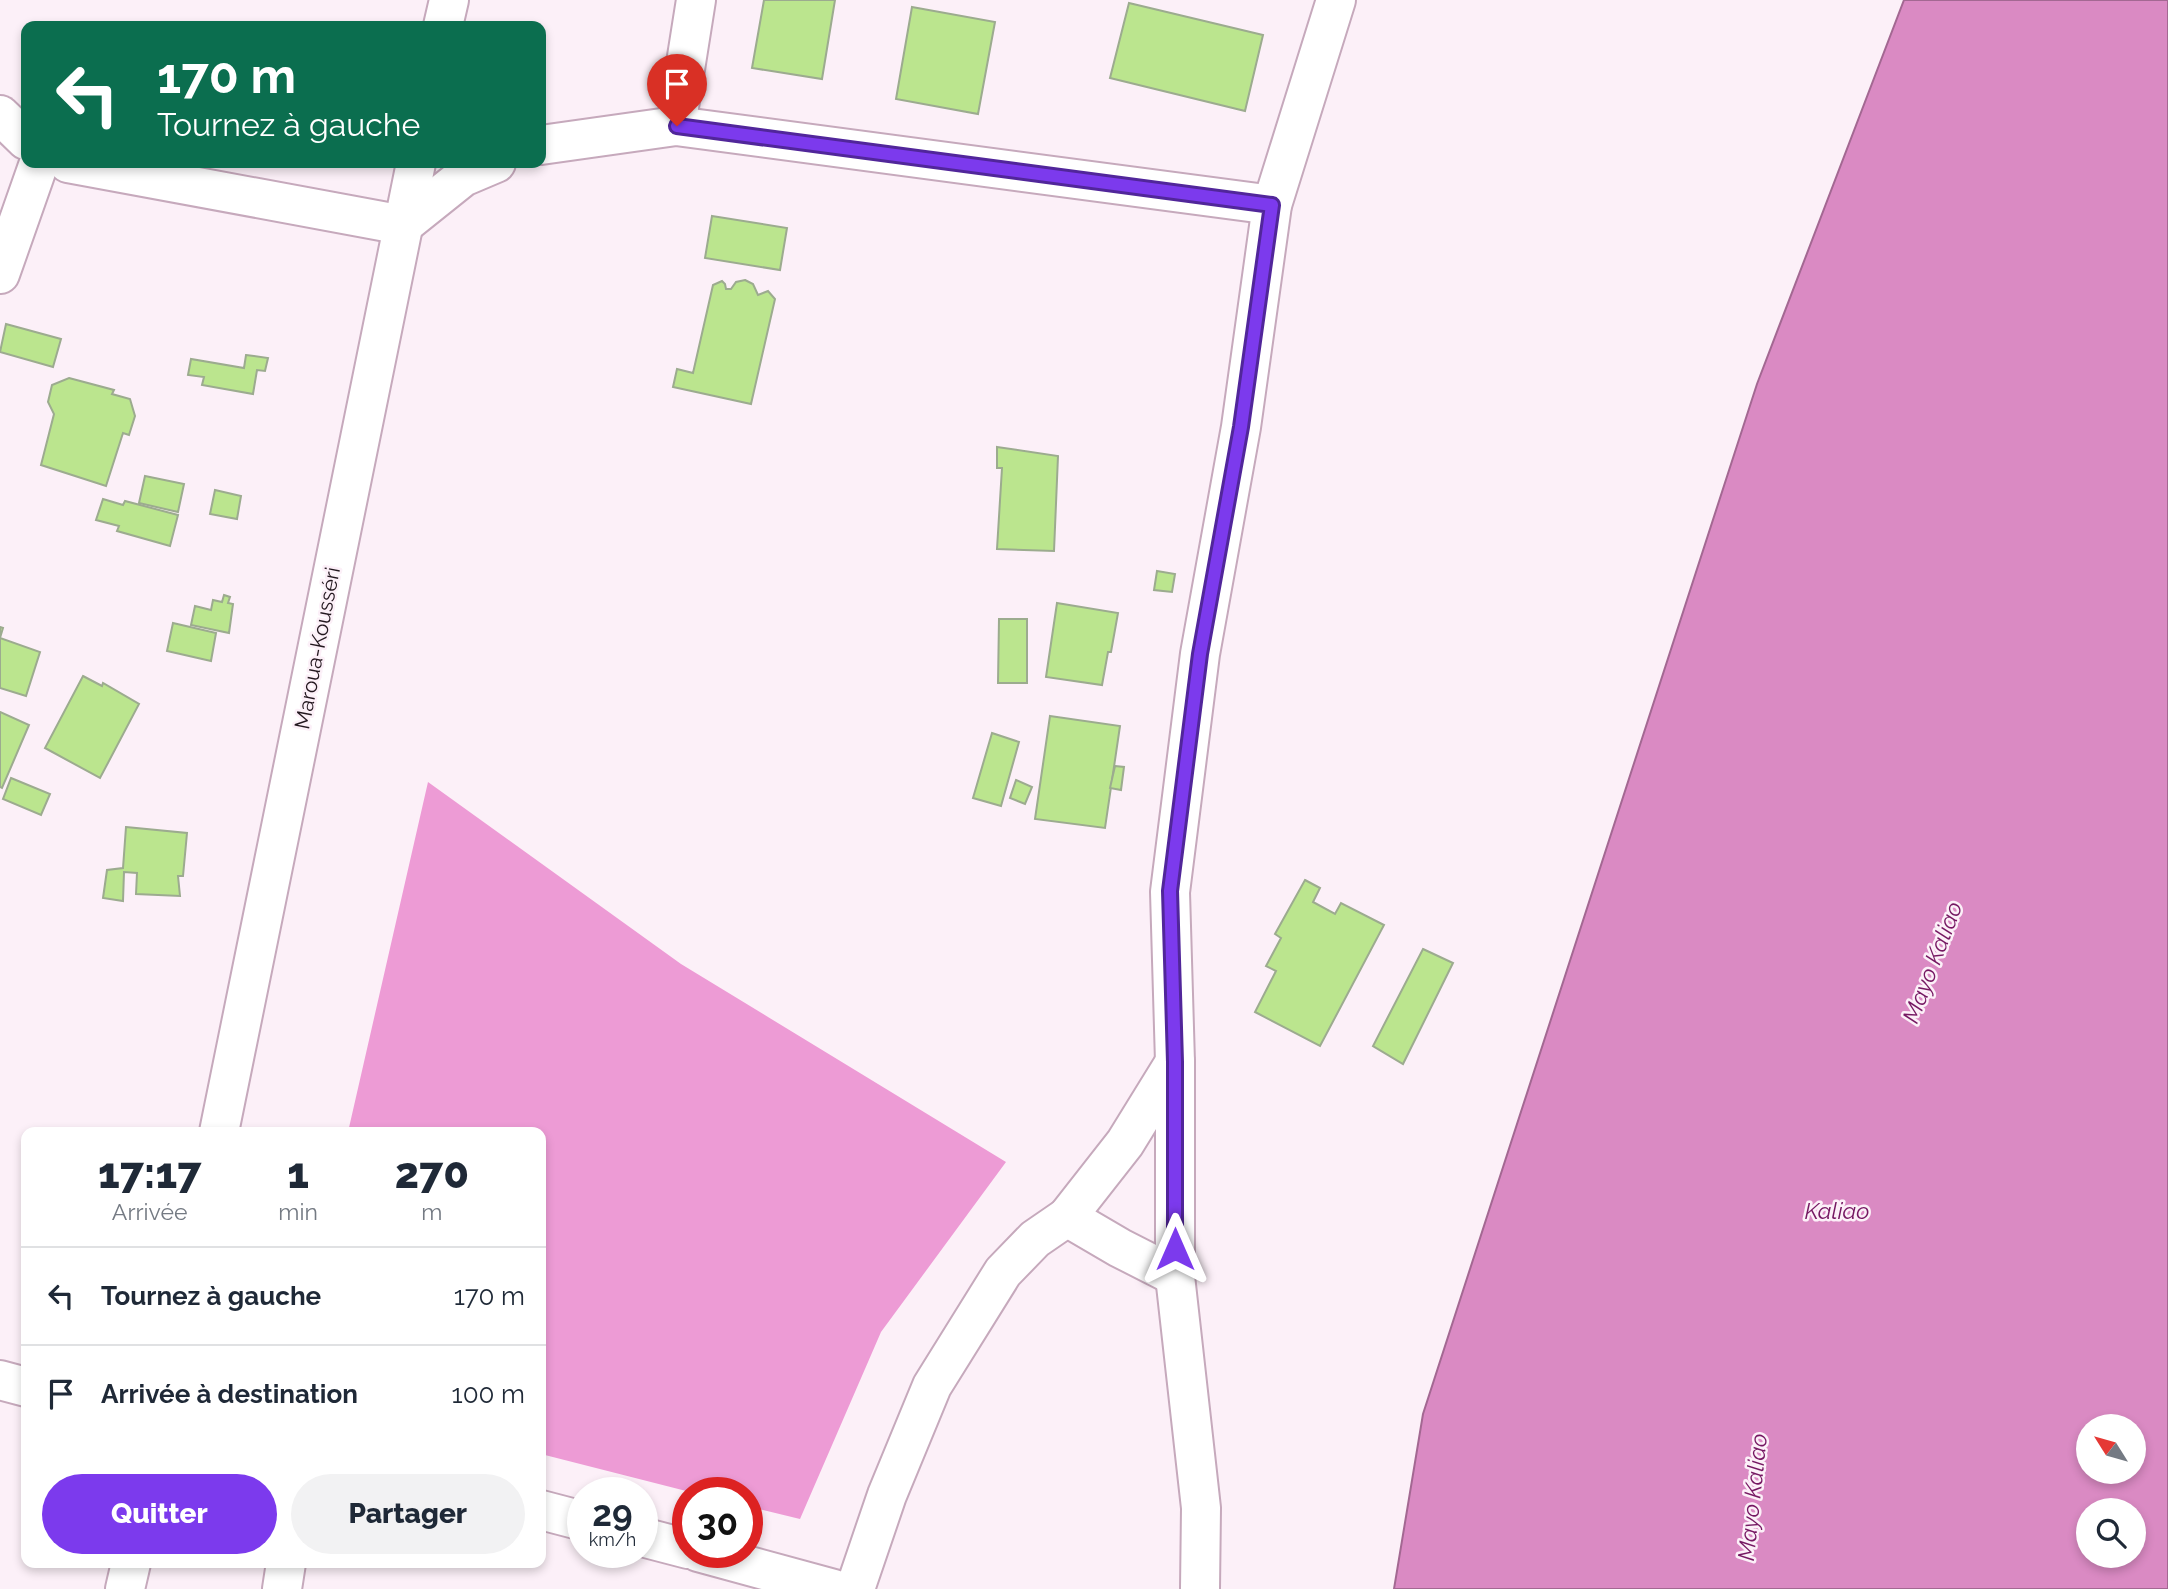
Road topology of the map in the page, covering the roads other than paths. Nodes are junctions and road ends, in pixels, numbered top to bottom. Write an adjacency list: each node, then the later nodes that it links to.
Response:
1 (449, 0): 4 (main road)
2 (696, 0): 6 (main road)
3 (1336, 0): 13 (main road)
4 (444, 21)
5 (0, 115): 7 (main road)
6 (677, 126): 8 (main road); 13 (main road)
7 (21, 135)
8 (546, 144)
9 (36, 168): 15 (main road)
10 (95, 168): 14 (main road)
11 (415, 168): 14 (main road, Maroua-Kousséri)
12 (484, 168): 14 (main road)
13 (1272, 205): 16 (main road)
14 (403, 225): 17 (main road, Maroua-Kousséri)
15 (0, 274)
16 (1175, 1062): 18 (main road); 19 (main road)
17 (220, 1127)
18 (1067, 1217): 19 (main road); 30 (main road)
19 (1175, 1276): 31 (main road)
20 (0, 1380): 21 (main road)
21 (21, 1386)
22 (546, 1511): 23 (main road)
23 (567, 1517)
24 (130, 1568): 27 (main road)
25 (285, 1568): 28 (main road)
26 (757, 1568): 29 (main road)
27 (125, 1589)
28 (282, 1589)
29 (834, 1589)
30 (855, 1589)
31 (1200, 1589)

